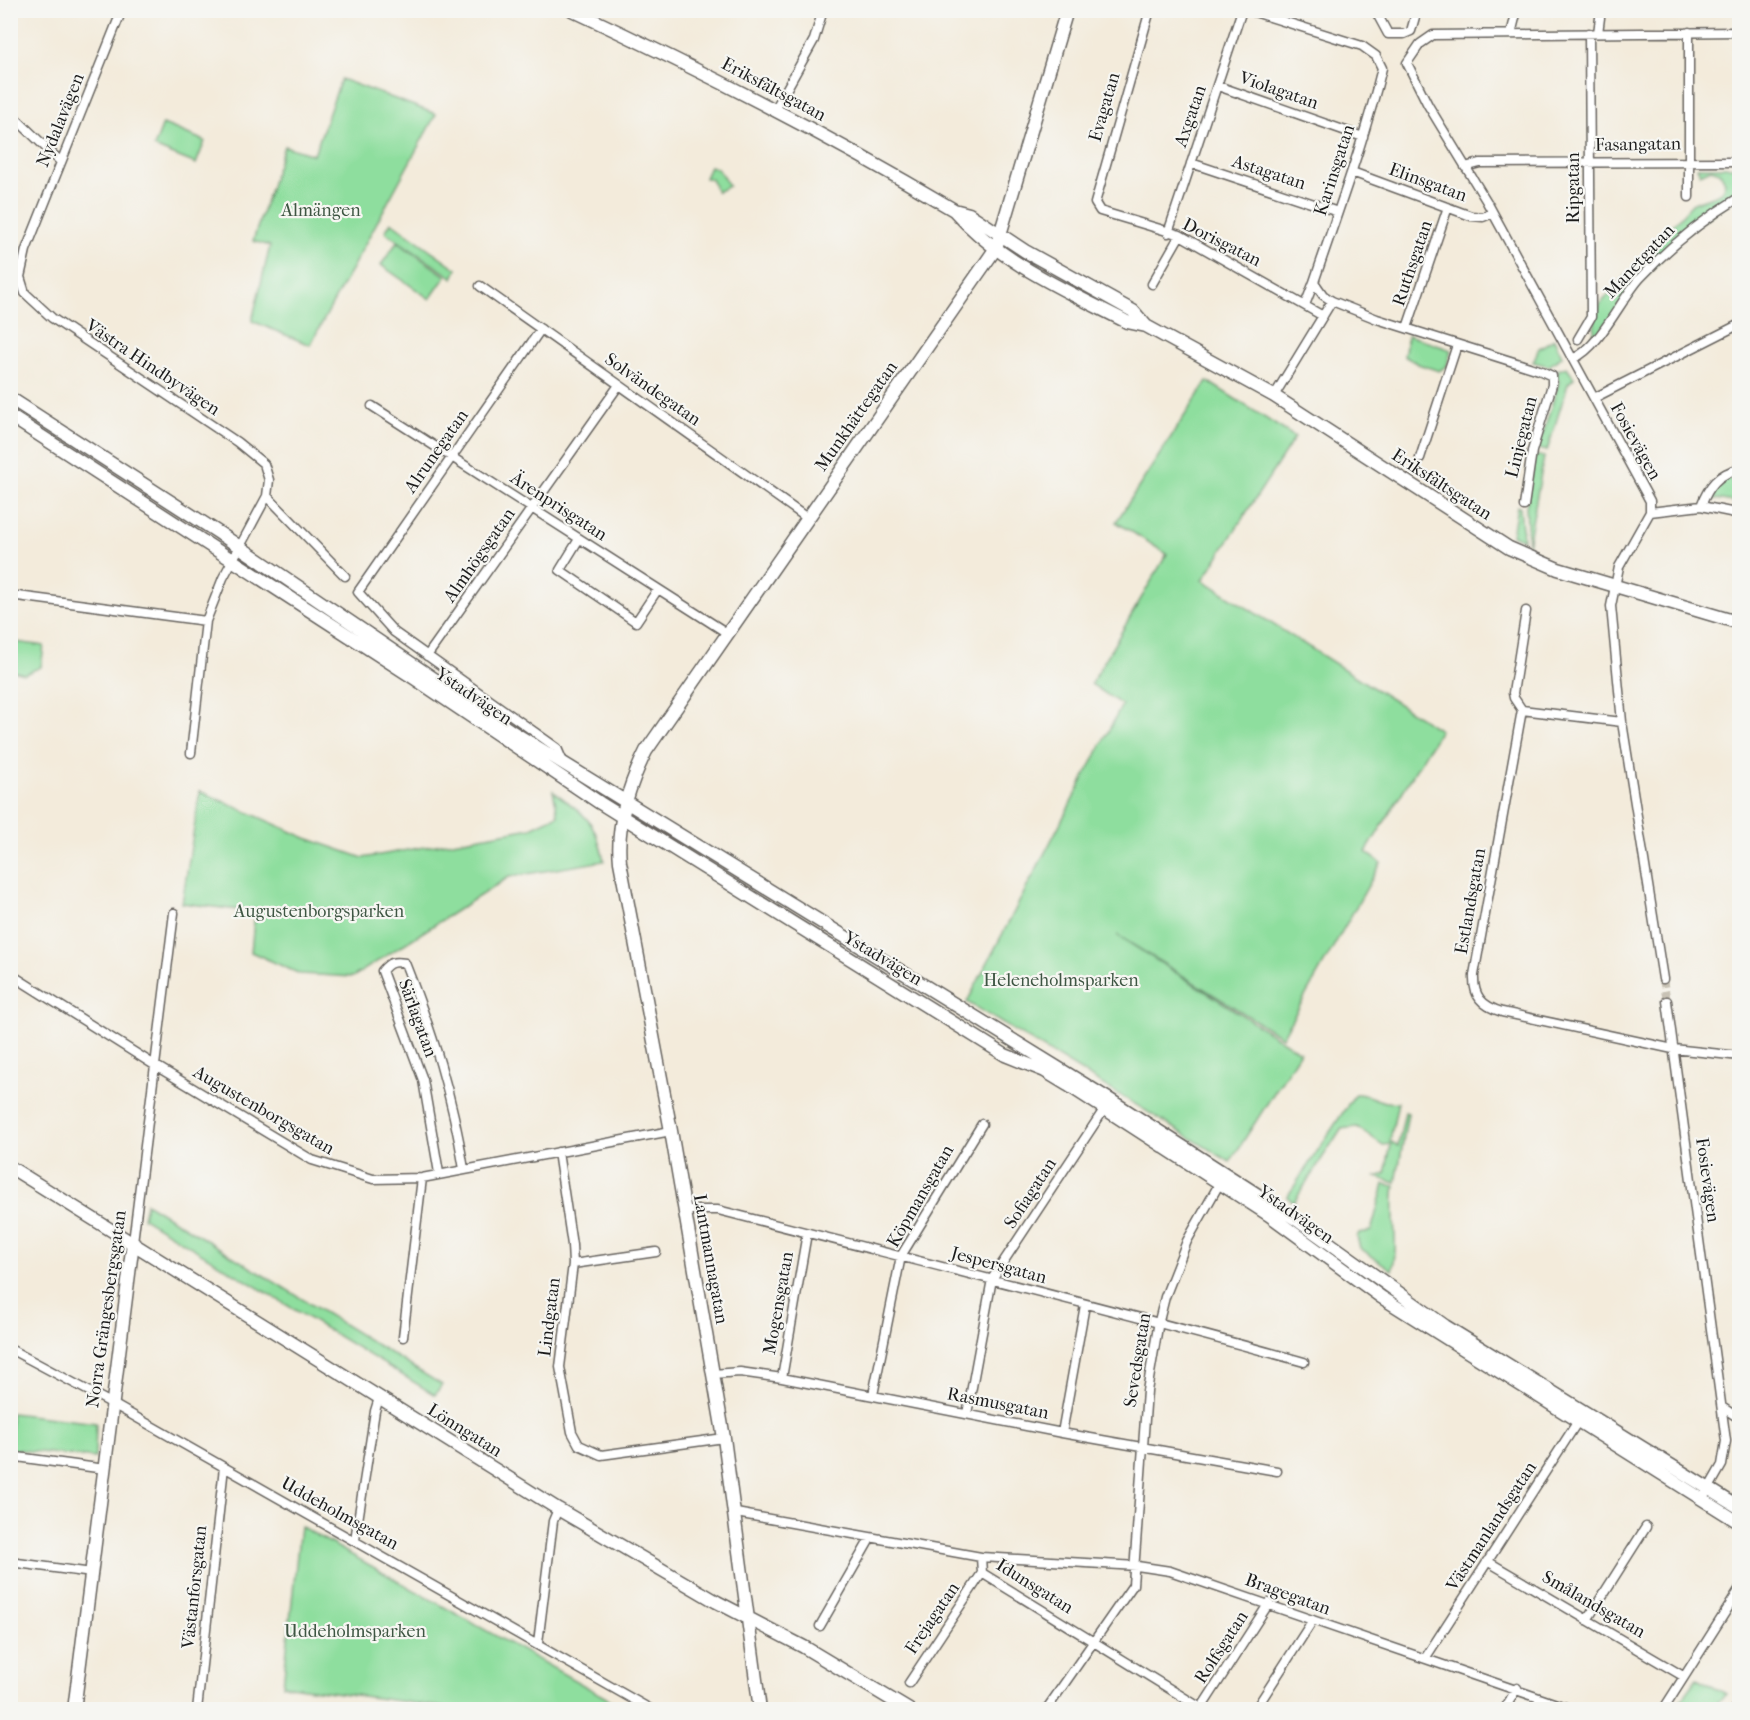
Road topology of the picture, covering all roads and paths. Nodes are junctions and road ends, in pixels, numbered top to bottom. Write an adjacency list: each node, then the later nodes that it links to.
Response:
1 (122, 10): 23 (street, Nydalavägen)
2 (572, 10): 18 (main road, Eriksfältsgatan)
3 (824, 10): 18 (street)
4 (1067, 10): 36 (main road, Munkhättegatan)
5 (1150, 10): 32 (street, Evagatan)
6 (1242, 10): 17 (street, Axgatan)
7 (1248, 10): 20 (street, Karinsgatan)
8 (1375, 10): 9 (street)
9 (1417, 10)
10 (1517, 10): 16 (street)
11 (1601, 10): 15 (street)
12 (1689, 32): 13 (street); 15 (street); 21 (street)
13 (1740, 32)
14 (1588, 33): 15 (street); 16 (street); 22 (street, Ripgatan)
15 (1598, 33)
16 (1511, 34): 26 (street, Fosievägen)
17 (1218, 86): 20 (street, Violagatan); 25 (street, Axgatan)
18 (776, 108): 31 (main road, Eriksfältsgatan)
19 (10, 113): 23 (street)
20 (1364, 137): 27 (street, Karinsgatan)
21 (1689, 160): 22 (street, Fasangatan); 24 (street, Fasangatan); 28 (street)
22 (1590, 161): 26 (street, Fasangatan); 51 (street, Ripgatan)
23 (61, 162): 40 (street, Nydalavägen)
24 (1740, 162)
25 (1191, 163): 33 (street, Astagatan); 35 (street, Axgatan)
26 (1465, 167): 34 (street, Fosievägen)
27 (1352, 172): 30 (street, Elinsgatan); 33 (street, Karinsgatan)
28 (1689, 197)
29 (1740, 197): 53 (street, Manetgatan)
30 (1448, 207): 34 (street, Elinsgatan); 49 (street, Ruthsgatan)
31 (954, 210): 36 (main road, Eriksfältsgatan); 38 (main road, Eriksfältsgatan)
32 (1100, 211): 35 (street, Dorisgatan)
33 (1338, 212): 41 (street, Karinsgatan)
34 (1493, 213): 53 (street, Fosievägen)
35 (1168, 233): 37 (street, Dorisgatan)
36 (1001, 234): 38 (main road, Munkhättegatan); 48 (main road, Eriksfältsgatan)
37 (1180, 235): 42 (street); 45 (street, Dorisgatan)
38 (996, 248): 48 (main road, Eriksfältsgatan); 69 (main road, Munkhättegatan)
39 (10, 268): 40 (street, Västra Hindbyvägen)
40 (20, 276): 63 (street, Västra Hindbyvägen)
41 (1314, 282): 44 (street); 45 (street, Karinsgatan)
42 (1152, 284)
43 (480, 286): 50 (street, Solvändegatan)
44 (1332, 301): 46 (street); 49 (street)
45 (1305, 305): 46 (street, Dorisgatan)
46 (1323, 316): 55 (street)
47 (1740, 324): 57 (street)
48 (1146, 326): 55 (main road, Eriksfältsgatan)
49 (1407, 328): 52 (street)
50 (541, 329): 54 (street, Solvändegatan); 60 (street, Alrunegatan)
51 (1578, 339)
52 (1457, 345): 61 (street); 64 (street, Linjegatan)
53 (1574, 358): 57 (street, Fosievägen)
54 (620, 385): 66 (street, Almhögsgatan); 69 (street, Solvändegatan)
55 (1274, 396): 74 (main road, Eriksfältsgatan)
56 (10, 398): 71 (main road, Ystadvägen)
57 (1594, 398): 67 (street, Fosievägen)
58 (372, 406): 60 (street, Ärenprisgatan)
59 (10, 416): 72 (main road, Ystadvägen)
60 (452, 457): 66 (street, Ärenprisgatan); 76 (street, Alrunegatan)
61 (1420, 458)
62 (1740, 469): 65 (street)
63 (267, 496): 71 (street); 73 (street)
64 (1524, 506)
65 (1701, 507): 67 (street); 68 (street)
66 (532, 508): 70 (street, Ärenprisgatan); 82 (street, Almhögsgatan)
67 (1650, 512): 74 (street)
68 (1740, 514)
69 (807, 518): 81 (main road, Munkhättegatan)
70 (579, 538): 75 (street, Ärenprisgatan); 75 (street)
71 (240, 547): 72 (street); 86 (main road, Ystadvägen)
72 (232, 561): 79 (street); 88 (main road, Ystadvägen)
73 (345, 576)
74 (1614, 586): 80 (main road, Eriksfältsgatan); 84 (street)
75 (658, 589): 81 (street, Ärenprisgatan)
76 (358, 592): 82 (street, Ystadvägen)
77 (10, 595): 79 (street)
78 (1526, 611): 83 (street, Estlandsgatan)
79 (206, 621): 85 (street)
80 (1740, 623)
81 (727, 633): 87 (main road, Munkhättegatan)
82 (427, 656): 86 (street, Ystadvägen)
83 (1522, 710): 84 (street); 93 (street, Estlandsgatan)
84 (1622, 722): 91 (street)
85 (191, 753)
86 (563, 763): 87 (main road, Ystadvägen)
87 (626, 803): 88 (main road, Munkhättegatan); 96 (main road, Ystadvägen)
88 (623, 817): 96 (main road, Ystadvägen); 98 (main road, Lantmannagatan)
89 (174, 913): 95 (street, Norra Grängesbergsgatan)
90 (10, 974): 95 (street, Augustenborgsgatan)
91 (1663, 979)
92 (1666, 1002): 93 (street, Fosievägen)
93 (1673, 1049): 94 (street, Estlandsgatan); 122 (street, Fosievägen)
94 (1740, 1056)
95 (156, 1066): 103 (street, Augustenborgsgatan); 107 (street, Norra Grängesbergsgatan)
96 (1107, 1104): 104 (main road, Ystadvägen); 111 (street, Sofiagatan)
97 (982, 1124): 109 (street, Köpmansgatan)
98 (671, 1131): 99 (street, Augustenborgsgatan); 105 (main road, Lantmannagatan)
99 (558, 1152): 101 (street, Augustenborgsgatan); 110 (street, Lindgatan)
100 (10, 1167): 107 (main road, Lönngatan)
101 (464, 1169): 102 (street, Augustenborgsgatan); 102 (street, Särlagatan)
102 (439, 1173): 103 (street, Augustenborgsgatan)
103 (422, 1178): 114 (street)
104 (1222, 1179): 113 (street, Sevedsgatan); 124 (main road, Ystadvägen)
105 (684, 1210): 106 (street, Jespersgatan); 117 (main road, Lantmannagatan)
106 (807, 1233): 109 (street, Jespersgatan); 118 (street, Mogensgatan)
107 (133, 1242): 120 (main road, Lönngatan); 121 (main road, Norra Grängesbergsgatan)
108 (656, 1252): 110 (street)
109 (901, 1256): 111 (street, Jespersgatan); 119 (street, Köpmansgatan)
110 (573, 1264): 127 (street, Lindgatan)
111 (992, 1279): 112 (street, Jespersgatan); 123 (street, Sofiagatan)
112 (1085, 1305): 113 (street, Jespersgatan); 126 (street)
113 (1159, 1321): 116 (street, Jespersgatan); 128 (street, Sevedsgatan)
114 (403, 1336)
115 (10, 1349): 121 (street, Uddeholmsgatan)
116 (1304, 1362)
117 (713, 1374): 118 (street, Rasmusgatan); 127 (main road, Lantmannagatan)
118 (782, 1378): 119 (street, Rasmusgatan)
119 (873, 1395): 123 (street, Rasmusgatan)
120 (379, 1398): 136 (main road, Lönngatan); 141 (street)
121 (111, 1403): 130 (street, Uddeholmsgatan); 131 (main road, Norra Grängesbergsgatan)
122 (1722, 1407): 125 (street); 133 (street, Fosievägen)
123 (967, 1414): 126 (street, Rasmusgatan)
124 (1581, 1417): 133 (main road, Ystadvägen); 134 (main road, Ystadvägen); 143 (street, Västmanlandsgatan)
125 (1740, 1419)
126 (1062, 1433): 128 (street, Rasmusgatan)
127 (724, 1438): 137 (main road, Lantmannagatan)
128 (1143, 1448): 132 (street, Rasmusgatan); 145 (street, Sevedsgatan)
129 (10, 1456): 131 (street)
130 (224, 1467): 141 (street, Uddeholmsgatan); 162 (street, Västanforsgatan)
131 (105, 1469): 146 (main road, Norra Grängesbergsgatan)
132 (1277, 1471)
133 (1709, 1489): 134 (street, Fosievägen); 135 (main road, Ystadvägen)
134 (1702, 1500): 138 (main road, Ystadvägen)
135 (1740, 1508)
136 (558, 1509): 150 (main road, Lönngatan); 155 (street)
137 (735, 1513): 140 (street, Idunsgatan); 150 (main road, Lantmannagatan)
138 (1740, 1523)
139 (1646, 1527): 152 (street)
140 (870, 1539): 142 (street, Idunsgatan); 153 (street)
141 (355, 1540): 155 (street, Uddeholmsgatan)
142 (981, 1557): 145 (street, Bragegatan); 147 (street, Idunsgatan)
143 (1488, 1561): 152 (street, Smålandsgatan); 156 (street, Västmanlandsgatan)
144 (10, 1562): 146 (street)
145 (1137, 1566): 149 (street, Bragegatan); 154 (street, Sevedsgatan)
146 (92, 1573): 161 (main road, Norra Grängesbergsgatan)
147 (982, 1573): 154 (street, Idunsgatan); 158 (street, Frejagatan)
148 (1740, 1589): 157 (street)
149 (1269, 1603): 151 (street, Bragegatan); 160 (street, Rolfsgatan)
150 (748, 1619): 164 (main road, Lantmannagatan); 165 (main road, Lönngatan)
151 (1313, 1620): 156 (street, Bragegatan); 167 (street)
152 (1587, 1620): 157 (street, Smålandsgatan)
153 (820, 1626)
154 (1093, 1642): 160 (street, Idunsgatan); 166 (street, Sevedsgatan)
155 (538, 1643): 163 (street, Uddeholmsgatan)
156 (1426, 1657): 159 (street, Bragegatan)
157 (1683, 1676): 170 (street)
158 (909, 1683)
159 (1518, 1688): 168 (street); 169 (street, Bragegatan)
160 (1202, 1709)
161 (74, 1710)
162 (197, 1710)
163 (652, 1710)
164 (760, 1710)
165 (909, 1710)
166 (1046, 1710)
167 (1255, 1710)
168 (1504, 1710)
169 (1574, 1710)
170 (1663, 1710)

